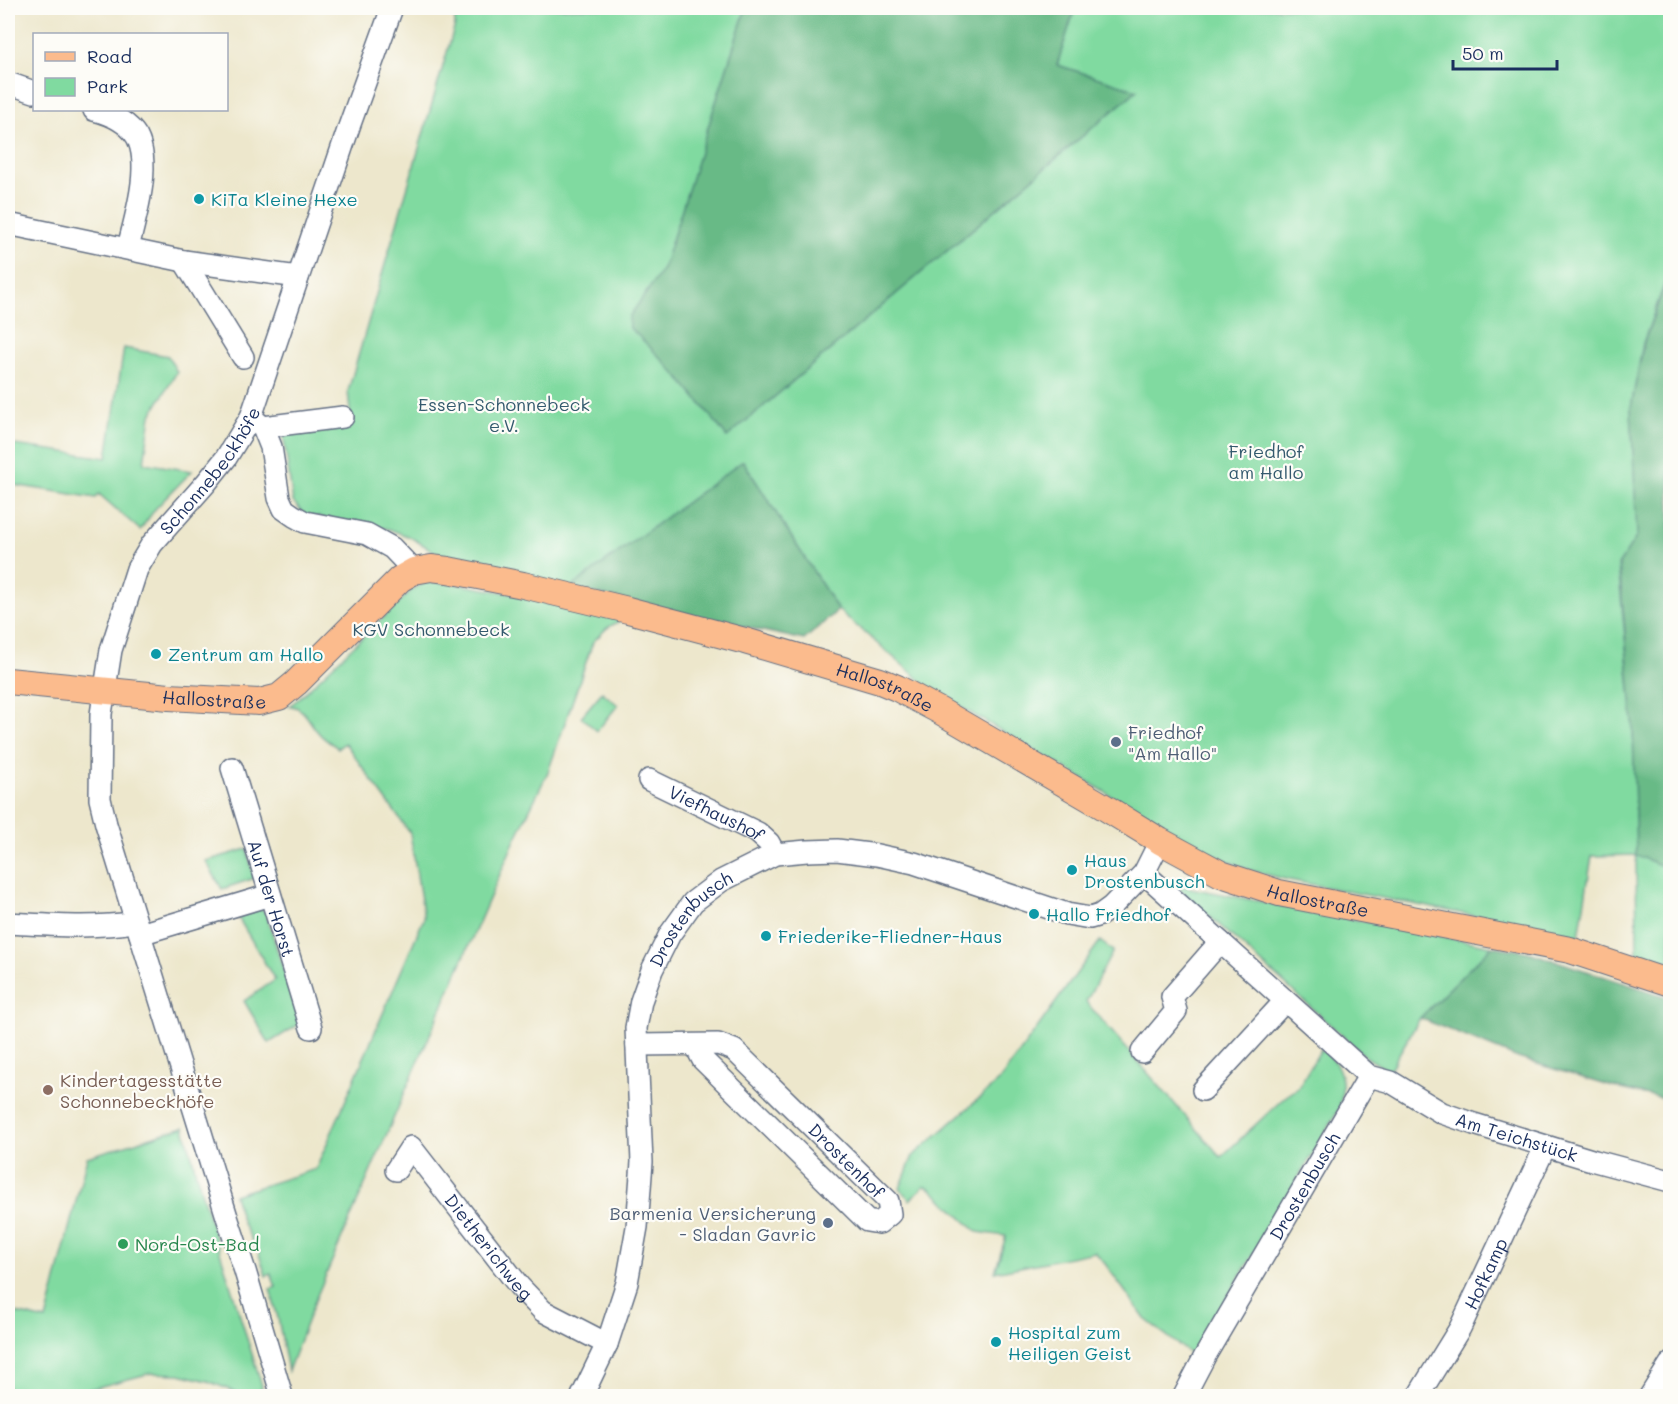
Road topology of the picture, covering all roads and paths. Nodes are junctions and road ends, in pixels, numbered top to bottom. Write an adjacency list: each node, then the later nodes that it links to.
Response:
1 (392, 8): 8 (street, Schonnebeckhöfe)
2 (8, 83): 3 (street)
3 (33, 92)
4 (96, 111): 6 (street)
5 (8, 224): 6 (street)
6 (128, 248): 7 (street)
7 (184, 261): 8 (street); 9 (street)
8 (298, 277): 11 (street, Schonnebeckhöfe)
9 (243, 357)
10 (343, 417): 11 (street)
11 (257, 422): 12 (street); 14 (street, Schonnebeckhöfe)
12 (414, 571): 14 (main road, Hallostraße); 17 (main road, Hallostraße)
13 (8, 681): 14 (main road, Hallostraße)
14 (105, 691): 22 (street, Schonnebeckhöfe)
15 (232, 768): 20 (street, Auf der Horst)
16 (649, 780): 18 (street, Viefhaushof)
17 (1160, 842): 19 (street, Drostenbusch); 24 (main road, Hallostraße)
18 (775, 854): 19 (street, Drostenbusch); 27 (street, Drostenbusch)
19 (1144, 873): 23 (street)
20 (270, 895): 22 (street); 26 (street, Auf der Horst)
21 (8, 923): 22 (street)
22 (138, 928): 37 (street, Schonnebeckhöfe)
23 (1220, 942): 25 (street); 29 (street)
24 (1671, 983)
25 (1285, 1001): 30 (street); 31 (street)
26 (311, 1028)
27 (637, 1045): 28 (street, Drostenhof); 35 (street, Drostenbusch)
28 (695, 1045): 28 (street, Drostenhof)
29 (1142, 1052)
30 (1369, 1076): 32 (street, Am Teichstück); 39 (street, Drostenbusch)
31 (1203, 1090)
32 (1545, 1147): 34 (street, Am Teichstück); 40 (street, Hofkamp)
33 (396, 1170): 35 (street, Dietherichweg)
34 (1671, 1181)
35 (607, 1344): 38 (street, Drostenbusch)
36 (1671, 1364): 41 (street)
37 (282, 1396)
38 (582, 1396)
39 (1184, 1396)
40 (1418, 1396)
41 (1650, 1396)

